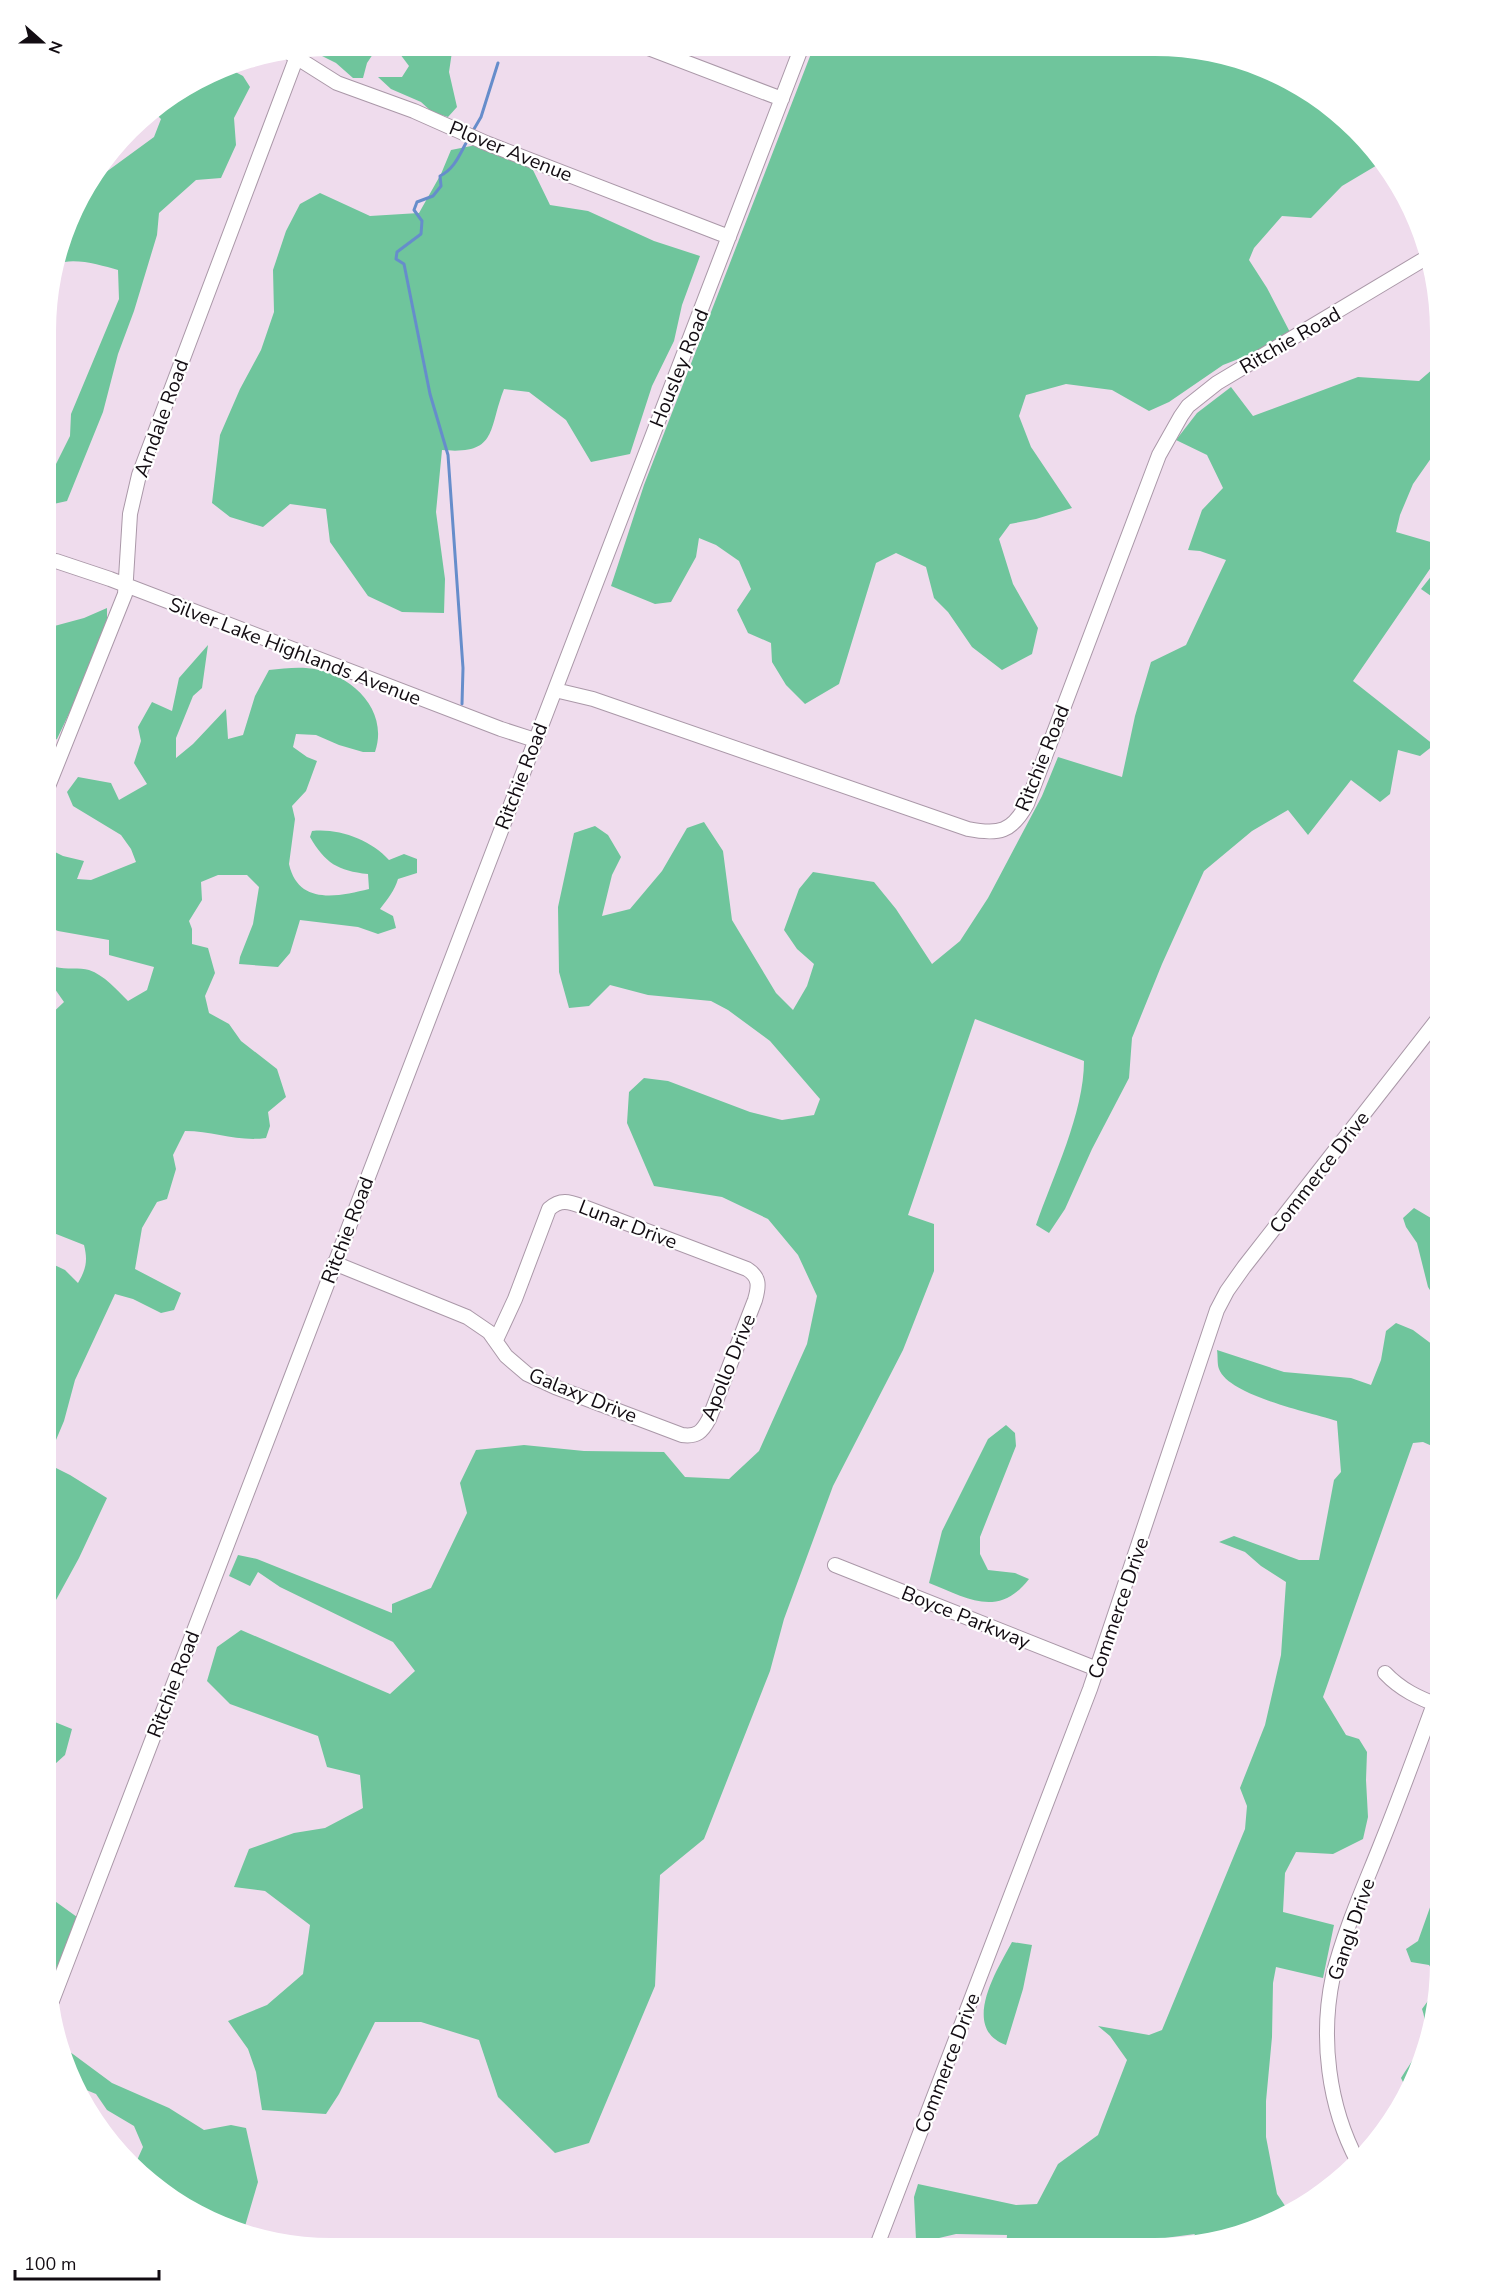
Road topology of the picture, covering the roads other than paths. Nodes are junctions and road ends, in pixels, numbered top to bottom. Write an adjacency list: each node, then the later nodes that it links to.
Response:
1 (669, 56): 5 (street)
2 (798, 56): 5 (street, Housley Road)
3 (300, 57): 6 (street, Plover Avenue)
4 (293, 58): 9 (street, Arndale Road)
5 (782, 99): 6 (street, Housley Road)
6 (729, 237): 10 (street, Housley Road)
7 (1421, 261): 10 (street, Ritchie Road)
8 (56, 561): 9 (street, Silver Lake Highlands Avenue)
9 (126, 586): 11 (street, Silver Lake Highlands Avenue); 12 (street, Arndale Road)
10 (555, 690): 11 (street, Ritchie Road)
11 (535, 740): 14 (street, Ritchie Road)
12 (56, 767)
13 (1430, 1029): 19 (street, Commerce Drive)
14 (334, 1263): 16 (street, Galaxy Drive); 23 (street, Ritchie Road)
15 (758, 1282): 16 (street, Lunar Drive); 17 (street, Apollo Drive)
16 (496, 1340): 17 (street, Galaxy Drive)
17 (682, 1435)
18 (835, 1565): 19 (street, Boyce Parkway)
19 (1097, 1669): 25 (street, Commerce Drive)
20 (1385, 1674): 21 (street)
21 (1430, 1702)
22 (1430, 1723): 24 (street, Gangl Drive)
23 (57, 1988)
24 (1354, 2153)
25 (880, 2238)

